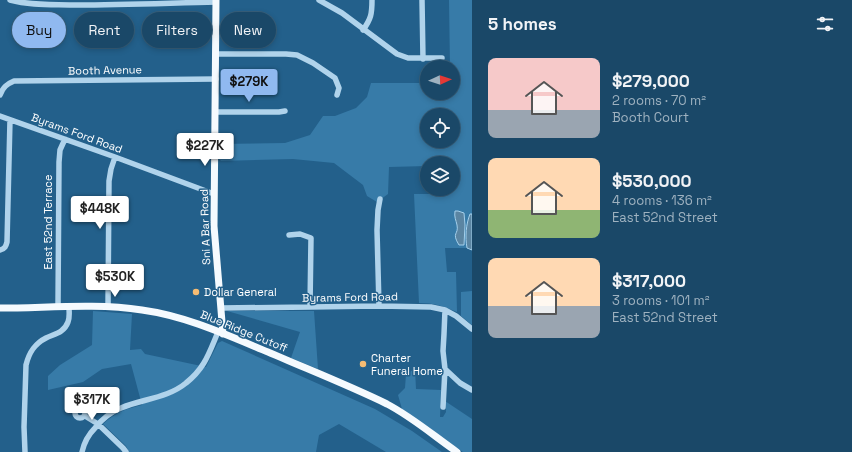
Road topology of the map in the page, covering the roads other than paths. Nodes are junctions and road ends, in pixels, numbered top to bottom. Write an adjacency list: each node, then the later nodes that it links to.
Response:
1 (10, 0): 5 (street)
2 (319, 0): 6 (street)
3 (372, 0): 6 (street)
4 (422, 0): 9 (street)
5 (216, 1): 7 (main road, Sni A Bar Road)
6 (363, 30): 9 (street)
7 (216, 54): 10 (main road, Sni A Bar Road); 12 (street)
8 (442, 58): 9 (street)
9 (423, 59)
10 (216, 79): 11 (street, Booth Avenue); 14 (main road, Sni A Bar Road)
11 (0, 94)
12 (337, 95)
13 (285, 111): 14 (street)
14 (216, 112): 19 (main road, Sni A Bar Road)
15 (0, 116): 16 (street, Byrams Ford Road)
16 (10, 120): 17 (street, Byrams Ford Road); 22 (street)
17 (65, 139): 18 (street, Byrams Ford Road); 23 (street, East 52nd Terrace)
18 (115, 157): 19 (street, Byrams Ford Road); 26 (street)
19 (214, 194): 28 (main road, Sni A Bar Road)
20 (380, 199): 25 (street)
21 (289, 235): 29 (street)
22 (0, 250)
23 (58, 306): 24 (main road, Blue Ridge Cutoff); 27 (main road, Blue Ridge Cutoff)
24 (69, 306): 26 (main road, Blue Ridge Cutoff); 38 (street)
25 (379, 306): 29 (street, Byrams Ford Road); 30 (street, Byrams Ford Road)
26 (108, 307): 32 (main road, Blue Ridge Cutoff)
27 (0, 308)
28 (221, 308): 29 (street, Byrams Ford Road); 32 (main road, Sni A Bar Road)
29 (310, 308)
30 (446, 310): 31 (street, Byrams Ford Road); 33 (street)
31 (472, 329)
32 (220, 333): 37 (street, Sni A Bar Road); 41 (main road, Blue Ridge Cutoff)
33 (445, 369): 34 (street); 35 (street)
34 (472, 390)
35 (443, 407)
36 (85, 416): 37 (street)
37 (98, 424): 39 (street, Sni A Bar Road); 40 (street)
38 (24, 452)
39 (82, 452)
40 (126, 452)
41 (457, 452)

